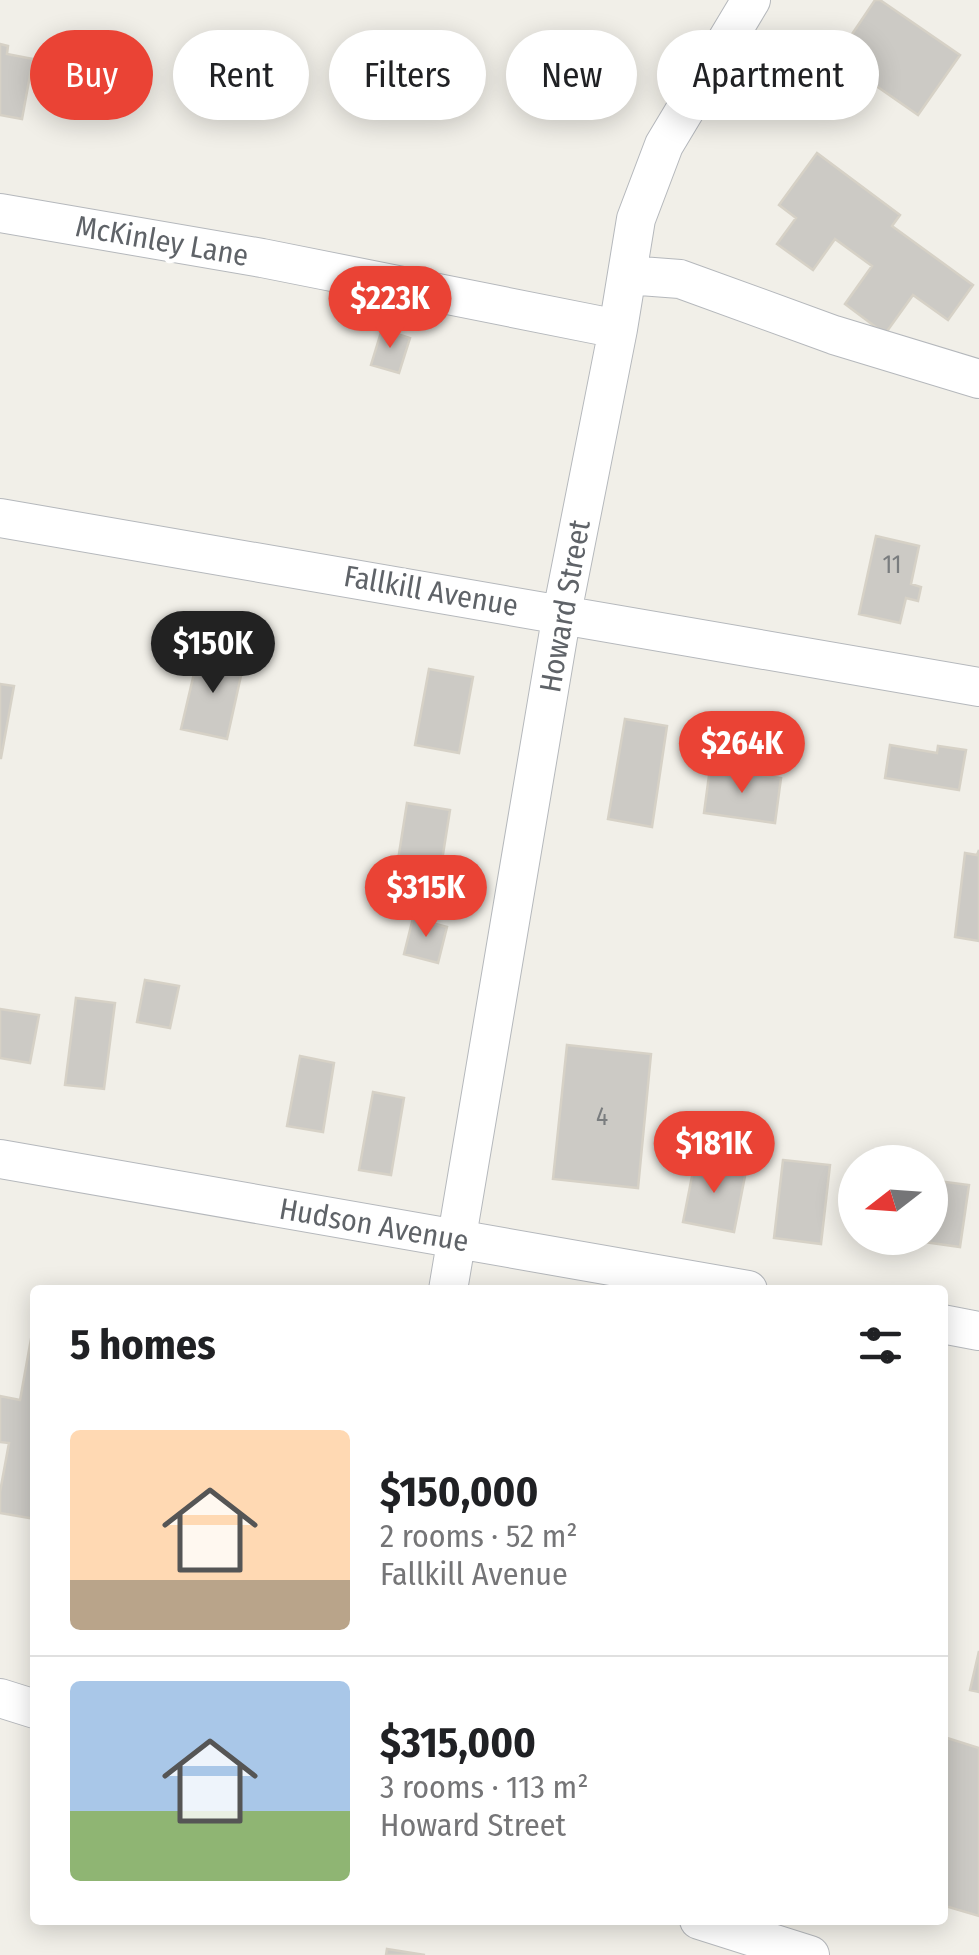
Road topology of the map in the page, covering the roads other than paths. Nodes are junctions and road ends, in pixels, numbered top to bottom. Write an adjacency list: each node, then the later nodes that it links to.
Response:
1 (751, 0): 3 (street, Howard Street)
2 (0, 213): 4 (street, McKinley Lane)
3 (627, 276): 4 (street, Howard Street); 5 (street)
4 (618, 329): 7 (street, Howard Street)
5 (979, 379)
6 (0, 518): 7 (street, Fallkill Avenue)
7 (562, 614): 8 (street, Fallkill Avenue); 10 (street, Howard Street)
8 (979, 687)
9 (0, 1160): 10 (street, Hudson Avenue)
10 (458, 1239): 11 (street, Howard Street); 12 (street, Hudson Avenue)
11 (449, 1285)
12 (720, 1285)
13 (948, 1325): 14 (street)
14 (979, 1330)
15 (0, 1698): 16 (street)
16 (30, 1707)
17 (715, 1925): 18 (street)
18 (810, 1955)

